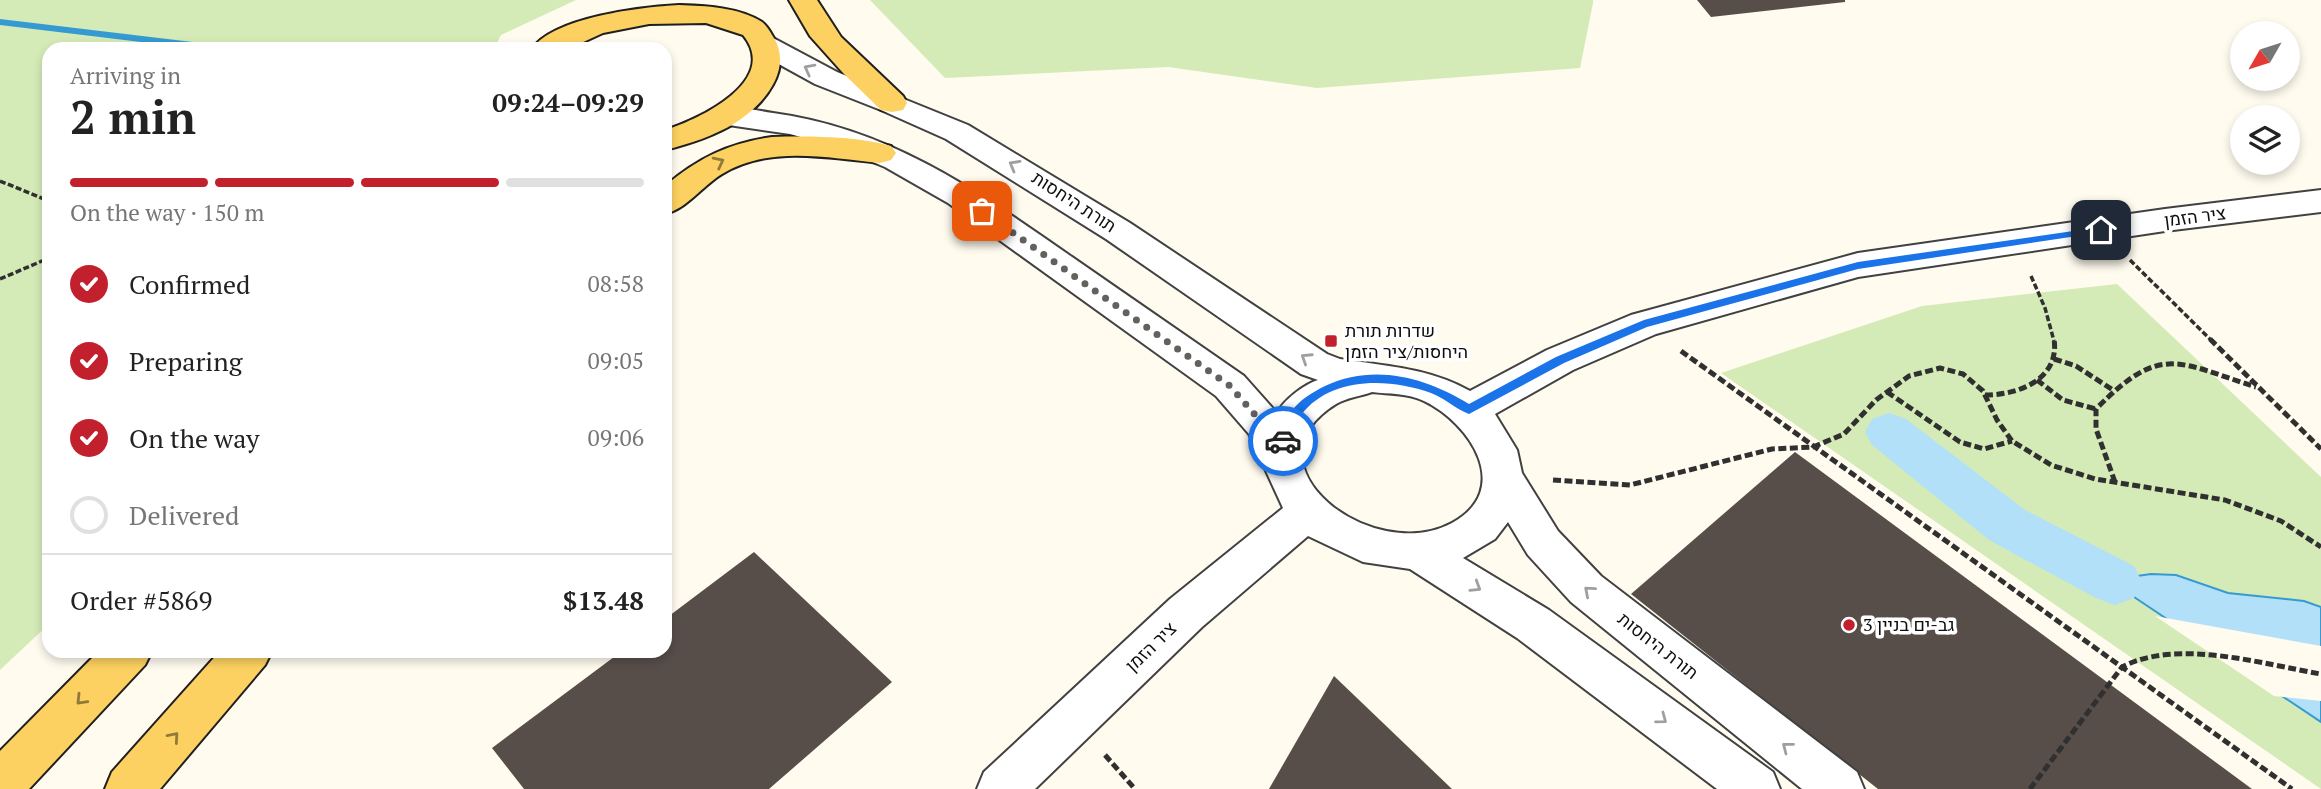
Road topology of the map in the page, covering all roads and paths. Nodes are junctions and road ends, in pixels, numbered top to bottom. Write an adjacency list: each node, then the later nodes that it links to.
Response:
1 (803, 0): 6 (main road)
2 (642, 5): 3 (main road); 4 (main road)
3 (740, 9): 5 (main road)
4 (556, 42)
5 (765, 45): 6 (street, תורת היחסות, one-way to 5); 7 (main road)
6 (892, 103): 20 (street, תורת היחסות, one-way to 6)
7 (726, 116): 8 (main road); 9 (street)
8 (678, 136)
9 (880, 153): 11 (main road, one-way to 9); 31 (street)
10 (0, 181): 12 (path)
11 (672, 197)
12 (42, 198)
13 (2321, 201): 14 (street, ציר הזמן)
14 (2101, 230): 15 (street, ציר הזמן); 22 (path)
15 (2005, 243): 18 (street, ציר הזמן); 19 (path)
16 (42, 261): 17 (path)
17 (0, 279)
18 (1644, 324): 27 (street, ציר הזמן); 29 (path)
19 (2054, 359): 21 (path); 23 (path)
20 (1371, 378): 27 (street); 31 (street)
21 (2037, 380): 25 (path); 26 (path)
22 (2257, 387): 23 (path); 30 (path)
23 (2113, 390): 26 (path)
24 (1887, 392): 25 (path); 28 (path); 29 (path)
25 (1985, 395): 28 (path)
26 (2096, 409): 33 (path)
27 (1469, 410): 32 (street)
28 (2012, 441): 33 (path)
29 (1813, 447): 32 (path); 39 (path)
30 (2321, 449)
31 (1282, 462): 34 (street)
32 (1503, 477): 36 (street); 47 (street, תורת היחסות, one-way to 32)
33 (2116, 482): 35 (path)
34 (1307, 512): 36 (street); 44 (street, ציר הזמן)
35 (2321, 547)
36 (1418, 552): 46 (street, one-way to 46)
37 (122, 658): 42 (main road, one-way to 42)
38 (242, 658): 43 (main road, one-way to 38)
39 (2122, 667): 40 (path); 48 (path); 49 (path)
40 (2321, 674)
41 (1110, 761): 45 (path)
42 (0, 785)
43 (129, 789)
44 (1001, 789)
45 (1135, 789)
46 (1756, 789)
47 (1840, 789)
48 (2029, 789)
49 (2292, 789)

